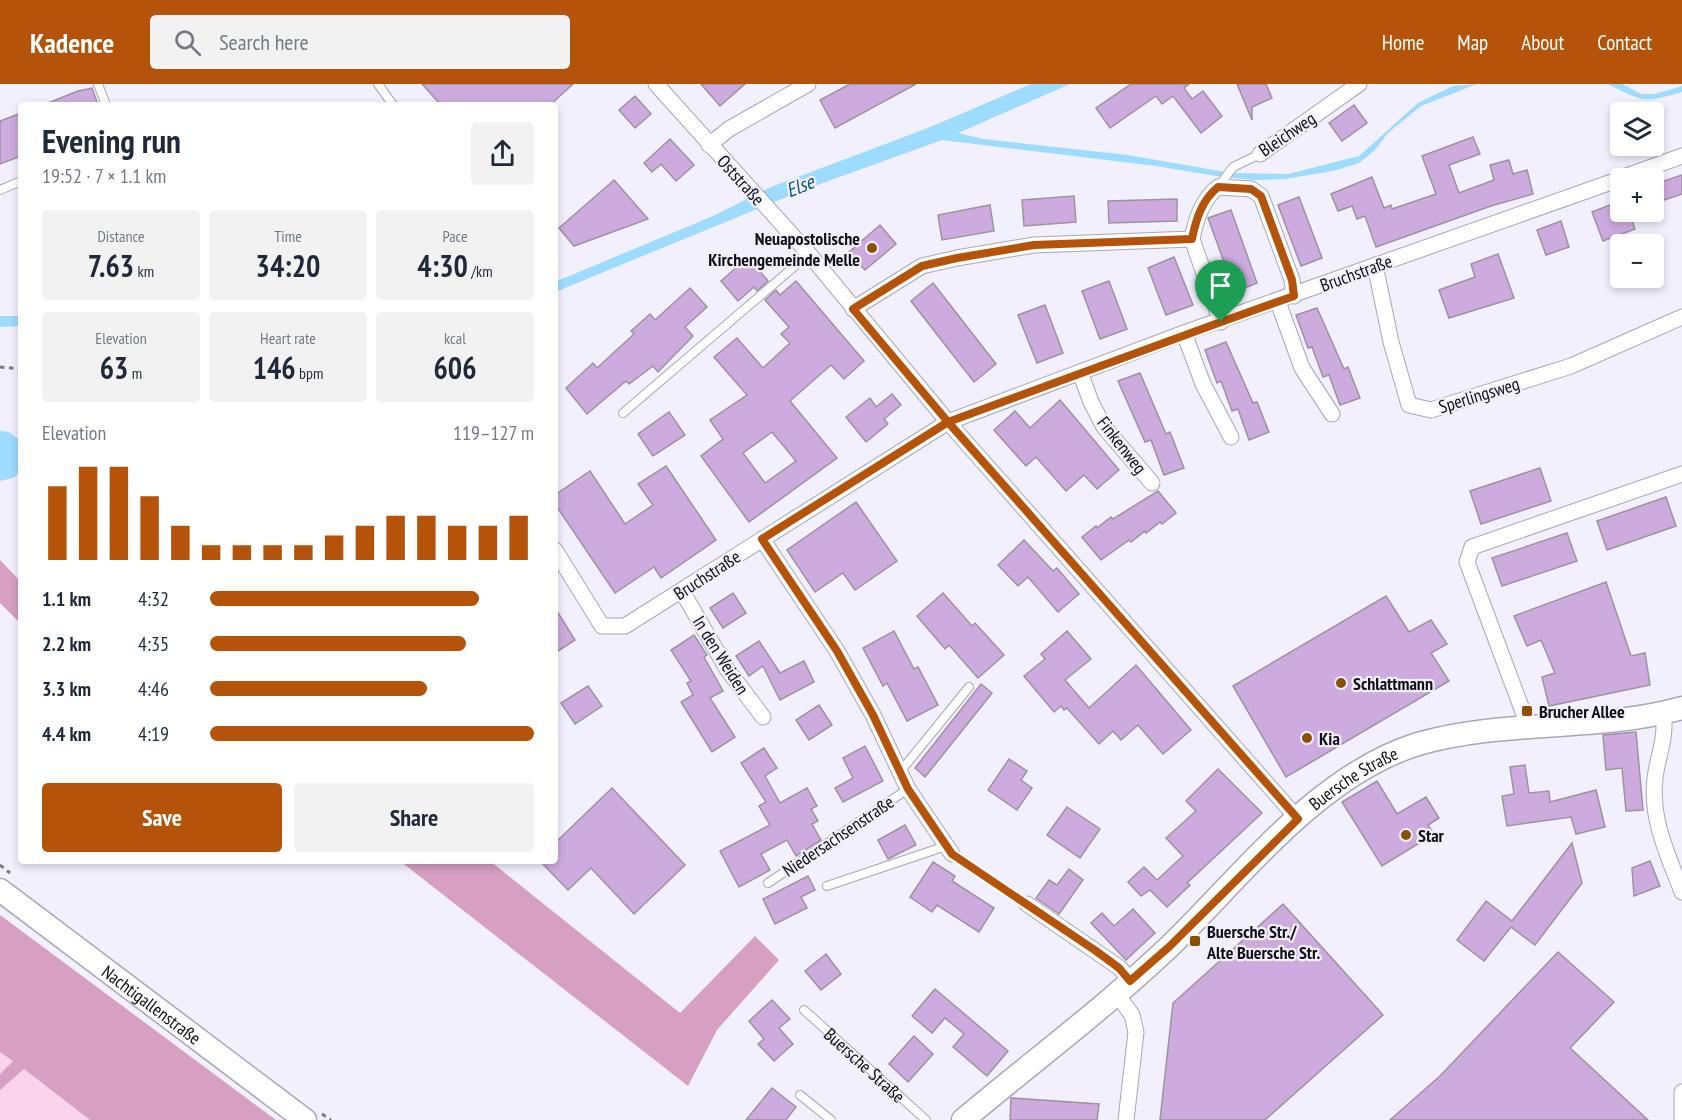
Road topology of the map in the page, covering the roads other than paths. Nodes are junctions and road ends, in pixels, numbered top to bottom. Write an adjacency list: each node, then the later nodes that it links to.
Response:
1 (98, 84): 6 (lane)
2 (378, 84): 7 (lane)
3 (656, 84): 8 (street, Oststraße)
4 (808, 84): 8 (street)
5 (1359, 84): 9 (street, Bleichweg)
6 (105, 102)
7 (391, 102)
8 (709, 145): 17 (street, Oststraße)
9 (1260, 154): 13 (lane, Bleichweg)
10 (1682, 156): 11 (street, Bruchstraße)
11 (1650, 168)
12 (18, 182): 15 (lane)
13 (1220, 183): 16 (street); 19 (street)
14 (1610, 183): 18 (street, Bruchstraße)
15 (0, 189)
16 (1192, 239): 21 (street); 23 (street)
17 (809, 254): 21 (street, Oststraße); 26 (lane)
18 (1375, 265): 19 (street, Bruchstraße); 22 (street, Sperlingsweg)
19 (1294, 296): 20 (street, Bruchstraße)
20 (1278, 302): 23 (street, Bruchstraße); 27 (street)
21 (853, 309): 28 (street, Oststraße)
22 (1682, 317)
23 (1221, 322): 24 (street, Bruchstraße)
24 (1184, 333): 25 (street, Bruchstraße); 29 (street)
25 (1080, 372): 28 (street, Bruchstraße); 31 (street, Finkenweg)
26 (623, 413)
27 (1332, 414)
28 (948, 422): 32 (street, Bruchstraße); 41 (street, Oststraße)
29 (1231, 437)
30 (1682, 474): 38 (street)
31 (1152, 483)
32 (762, 539): 34 (street, Bruchstraße); 39 (street, Niedersachsenstraße)
33 (558, 555): 34 (street, Bruchstraße)
34 (682, 591): 37 (street, In den Weiden)
35 (969, 687): 39 (lane)
36 (1672, 711): 38 (main road, Buersche Straße); 46 (street)
37 (763, 717)
38 (1529, 728): 41 (main road, Buersche Straße)
39 (900, 772): 40 (street, Niedersachsenstraße)
40 (908, 789): 42 (street, Niedersachsenstraße); 43 (lane, Niedersachsenstraße)
41 (1298, 819): 48 (main road, Buersche Straße)
42 (949, 850): 44 (lane, Niedersachsenstraße)
43 (768, 883)
44 (827, 886)
45 (0, 890): 53 (main road, Nachtigallenstraße)
46 (1682, 892)
47 (1026, 904): 48 (street)
48 (1123, 987): 56 (main road, Buersche Straße); 57 (street)
49 (804, 1010): 55 (lane, Buersche Straße)
50 (1682, 1092): 52 (street)
51 (800, 1095): 54 (lane)
52 (1682, 1119)
53 (305, 1120)
54 (831, 1120)
55 (926, 1120)
56 (963, 1120)
57 (1126, 1120)

